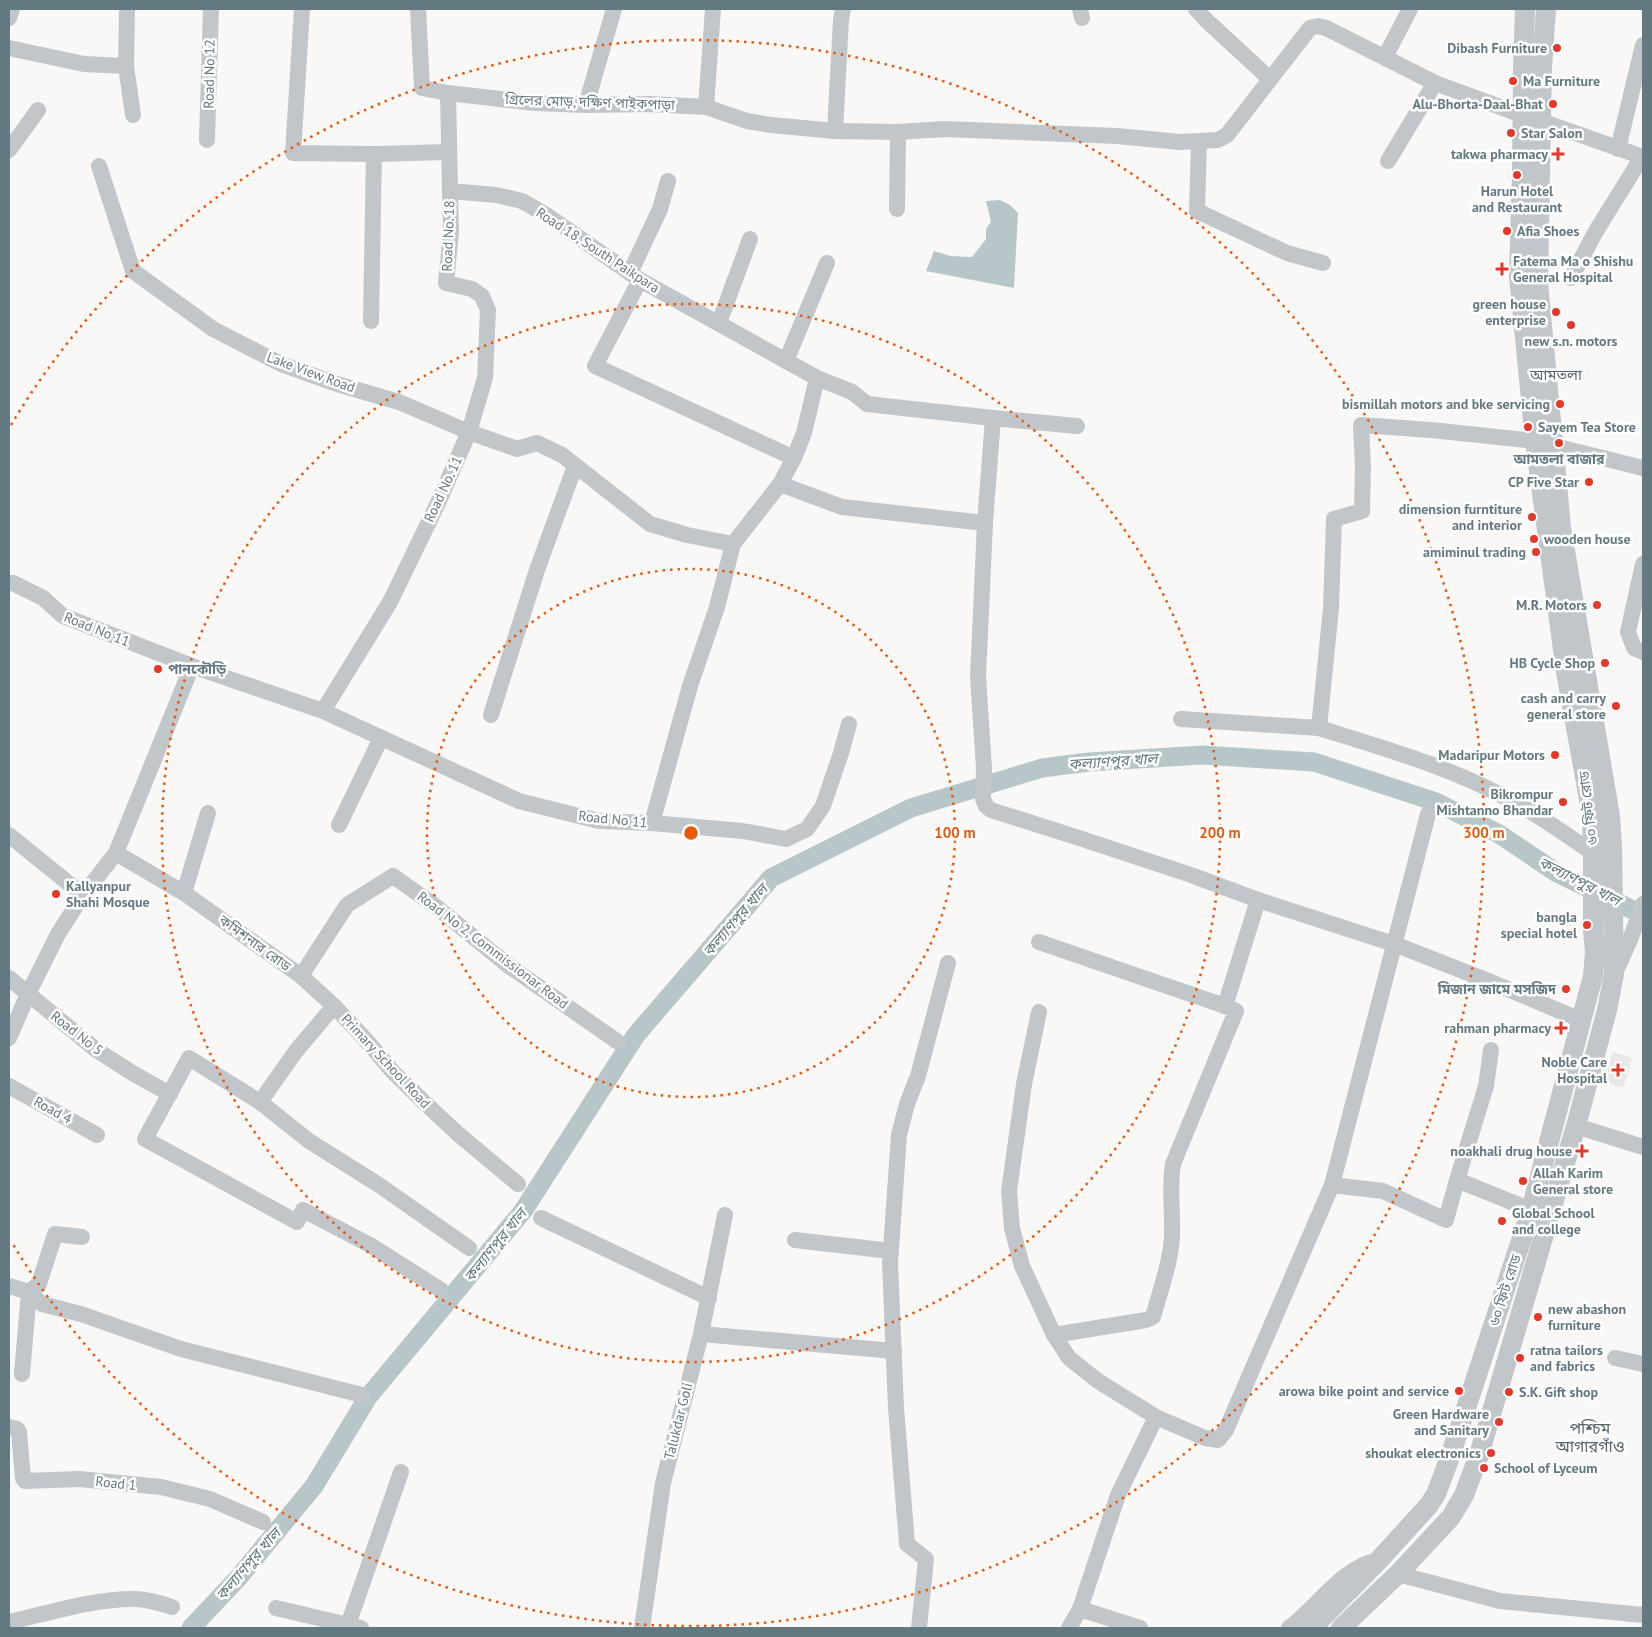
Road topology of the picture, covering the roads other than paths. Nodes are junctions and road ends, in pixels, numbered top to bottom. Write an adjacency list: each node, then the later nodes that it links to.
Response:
1 (12, 9): 13 (street)
2 (127, 9): 17 (street)
3 (211, 9): 29 (street, Road No 12)
4 (302, 9): 34 (street)
5 (418, 9): 21 (street, গ্রিলের মোড়, দক্ষিণ পাইকপাড়া)
6 (614, 9): 22 (street)
7 (712, 9): 23 (street)
8 (843, 9): 27 (street)
9 (1196, 9): 19 (street)
10 (1410, 9): 16 (street)
11 (1525, 9): 18 (street, ৬০ ফিট রোড)
12 (1546, 9): 18 (street, ৬০ ফিট রোড)
13 (9, 18)
14 (1643, 45): 31 (street)
15 (9, 48): 17 (street)
16 (1385, 57): 19 (street, গ্রিলের মোড়, দক্ষিণ পাইকপাড়া); 20 (street, গ্রিলের মোড়, দক্ষিণ পাইকপাড়া)
17 (126, 66): 25 (street)
18 (1532, 67): 26 (street, ৬০ ফিট রোড)
19 (1270, 79): 30 (street, গ্রিলের মোড়, দক্ষিণ পাইকপাড়া)
20 (1435, 83): 26 (street, গ্রিলের মোড়, দক্ষিণ পাইকপাড়া); 36 (street)
21 (448, 93): 22 (street, গ্রিলের মোড়, দক্ষিণ পাইকপাড়া); 33 (street)
22 (586, 105): 23 (street, গ্রিলের মোড়, দক্ষিণ পাইকপাড়া)
23 (706, 107): 27 (street, গ্রিলের মোড়, দক্ষিণ পাইকপাড়া)
24 (38, 110): 32 (street)
25 (133, 116)
26 (1532, 118): 31 (street, গ্রিলের মোড়, দক্ষিণ পাইকপাড়া); 53 (street, ৬০ ফিট রোড)
27 (836, 131): 28 (street, গ্রিলের মোড়, দক্ষিণ পাইকপাড়া)
28 (898, 132): 30 (street, গ্রিলের মোড়, দক্ষিণ পাইকপাড়া); 40 (street)
29 (207, 140)
30 (1199, 141): 43 (street)
31 (1618, 149): 35 (street, গ্রিলের মোড়, দক্ষিণ পাইকপাড়া)
32 (9, 150)
33 (449, 152): 34 (street); 39 (street)
34 (374, 154): 46 (street)
35 (1643, 157): 45 (street)
36 (1388, 162)
37 (99, 166): 52 (street, Lake View Road)
38 (668, 181): 44 (street)
39 (450, 191): 44 (street, Road 18, South Paikpara); 52 (street, Road No. 18)
40 (896, 209)
41 (750, 239): 47 (street)
42 (827, 263): 48 (street)
43 (1323, 263)
44 (635, 276): 47 (street, Road 18, South Paikpara); 54 (street)
45 (1571, 278)
46 (371, 321)
47 (719, 323): 48 (street, Road 18, South Paikpara)
48 (786, 361): 49 (street, Road 18, South Paikpara)
49 (817, 378): 50 (street, Road 18, South Paikpara); 54 (street)
50 (993, 418): 51 (street, Road 18, South Paikpara); 58 (street)
51 (1078, 426)
52 (469, 432): 55 (street, Lake View Road); 64 (street, Road No. 11)
53 (1544, 436): 56 (street); 68 (street); 76 (street, ৬০ ফিট রোড)
54 (794, 458): 57 (street)
55 (575, 466): 59 (street, Lake View Road); 65 (street)
56 (1643, 468)
57 (780, 484): 58 (street); 59 (street)
58 (985, 523): 80 (street)
59 (733, 544): 72 (street)
60 (1643, 564): 62 (street)
61 (9, 583): 63 (street, Road No 11)
62 (1643, 652)
63 (192, 666): 64 (street, Road No 11); 75 (street)
64 (323, 712): 69 (street, Road No 11)
65 (491, 715)
66 (1181, 719): 68 (street)
67 (849, 724): 72 (street, Road No 11)
68 (1319, 728): 76 (street)
69 (380, 738): 72 (street, Road No 11); 73 (street)
70 (208, 813): 78 (street)
71 (1428, 814): 83 (street)
72 (652, 823)
73 (340, 825)
74 (9, 835): 79 (street)
75 (116, 854): 78 (street, কমিশনার রোড); 79 (street)
76 (1600, 864): 85 (street, ৬০ ফিট রোড); 92 (street, ৬০ ফিট রোড)
77 (393, 876): 86 (street, কমিশনার রোড); 94 (street, Road No 2, Commissionar Road)
78 (184, 893): 86 (street, কমিশনার রোড)
79 (83, 895): 88 (street)
80 (1258, 900): 83 (street); 90 (street)
81 (1643, 904): 85 (street)
82 (1039, 942): 90 (street)
83 (1394, 944): 92 (street); 104 (street)
84 (948, 963): 111 (street)
85 (1614, 974): 99 (street, ৬০ ফিট রোড)
86 (301, 976): 89 (street, Primary School Road)
87 (9, 978): 88 (street, Road No 5)
88 (28, 994): 93 (street); 97 (street, Road No 5)
89 (334, 1006): 98 (street); 103 (street, Primary School Road)
90 (1225, 1006): 117 (street)
91 (1039, 1012): 117 (street)
92 (1581, 1020): 105 (street, ৬০ ফিট রোড)
93 (9, 1038)
94 (618, 1042)
95 (1491, 1050): 102 (street)
96 (9, 1086): 100 (street, Road 4)
97 (170, 1094): 98 (street); 113 (street)
98 (260, 1102): 110 (street)
99 (1576, 1126): 101 (street); 128 (street, ৬০ ফিট রোড)
100 (97, 1135)
101 (1643, 1147)
102 (1457, 1180): 104 (street); 105 (street)
103 (518, 1184)
104 (1332, 1185): 123 (street)
105 (1531, 1210): 127 (street, ৬০ ফিট রোড)
106 (725, 1215): 115 (street, Talukdar Goli)
107 (541, 1218): 115 (street)
108 (82, 1237): 114 (street)
109 (795, 1240): 111 (street)
110 (470, 1248)
111 (890, 1251): 118 (street)
112 (9, 1286): 114 (street)
113 (441, 1290)
114 (29, 1292): 121 (street); 122 (street)
115 (709, 1298): 116 (street, Talukdar Goli)
116 (701, 1334): 118 (street); 135 (street, Talukdar Goli)
117 (1054, 1335): 123 (street)
118 (894, 1351): 136 (street)
119 (1615, 1358): 120 (street)
120 (1643, 1364)
121 (22, 1374)
122 (362, 1395)
123 (1156, 1417): 131 (street)
124 (9, 1427): 126 (street, Road 1)
125 (401, 1472): 134 (street)
126 (263, 1522)
127 (1379, 1560): 128 (street); 139 (street); 140 (street, ৬০ ফিট রোড)
128 (1398, 1574): 132 (street); 141 (street, ৬০ ফিট রোড)
129 (172, 1607): 133 (street)
130 (276, 1608): 134 (street)
131 (1080, 1610): 137 (street); 138 (street)
132 (1643, 1615)
133 (9, 1622)
134 (354, 1627)
135 (642, 1628)
136 (919, 1628)
137 (1069, 1628)
138 (1140, 1628)
139 (1289, 1628)
140 (1312, 1628)
141 (1341, 1628)

